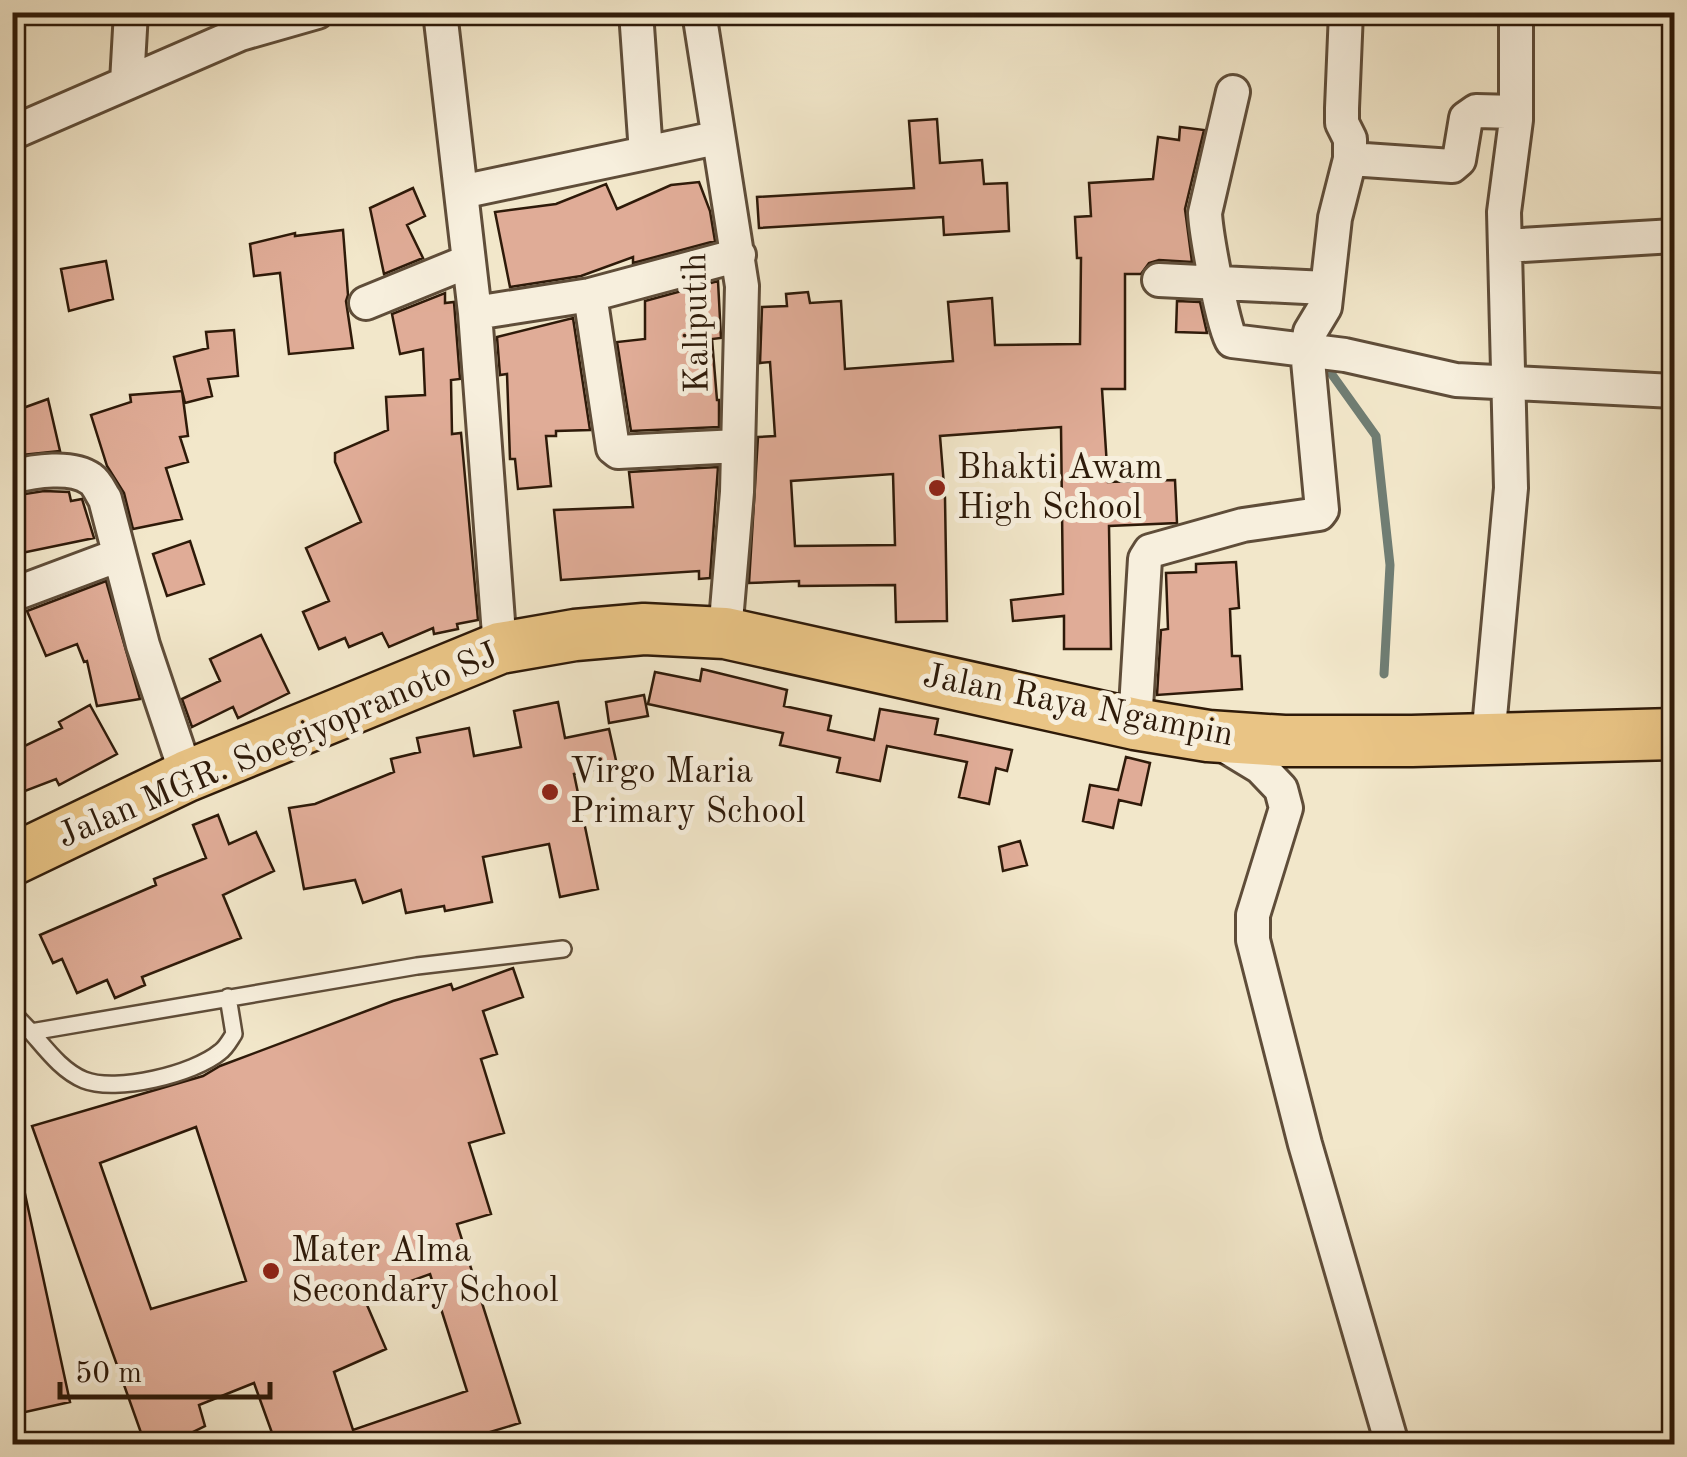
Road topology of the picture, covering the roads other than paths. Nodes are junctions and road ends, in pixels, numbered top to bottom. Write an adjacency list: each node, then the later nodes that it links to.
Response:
1 (132, 12): 8 (street)
2 (316, 12): 8 (street)
3 (440, 12): 15 (street)
4 (636, 12): 13 (street)
5 (699, 12): 12 (street, Kaliputih)
6 (1346, 12): 14 (street)
7 (1516, 12): 10 (street)
8 (127, 82): 11 (street)
9 (1233, 92): 21 (street)
10 (1516, 112): 14 (street); 17 (street)
11 (12, 132)
12 (716, 138): 13 (street); 18 (street, Kaliputih)
13 (646, 153): 15 (street)
14 (1360, 160): 22 (street)
15 (461, 192): 19 (street)
16 (1674, 236): 17 (street)
17 (1505, 246): 27 (street)
18 (739, 255): 23 (street); 29 (street, Kaliputih)
19 (469, 261): 24 (street); 25 (street)
20 (1159, 280): 21 (street)
21 (1218, 280): 22 (street); 26 (street)
22 (1326, 288): 26 (street)
23 (590, 295): 25 (street); 29 (street)
24 (366, 303)
25 (476, 313): 34 (street)
26 (1307, 350): 27 (street); 35 (street)
27 (1509, 384): 28 (street); 38 (street)
28 (1674, 391)
29 (738, 446): 33 (street, Kaliputih)
30 (12, 477): 31 (street)
31 (119, 555): 32 (street); 39 (street)
32 (12, 595)
33 (725, 633): 34 (main road, Jalan MGR. Soegiyopranoto SJ); 35 (main road, Jalan Raya Ngampin)
34 (500, 648): 39 (main road, Jalan MGR. Soegiyopranoto SJ)
35 (1135, 724): 37 (main road, Jalan Raya Ngampin)
36 (1674, 734): 38 (main road, Jalan Raya Ngampin)
37 (1208, 736): 38 (main road, Jalan Raya Ngampin); 45 (street)
38 (1488, 739)
39 (187, 776): 40 (main road, Jalan MGR. Soegiyopranoto SJ)
40 (12, 860)
41 (564, 949): 42 (lane)
42 (228, 997): 44 (lane); 44 (lane)
43 (12, 1012): 44 (lane)
44 (31, 1032)
45 (1392, 1444)

